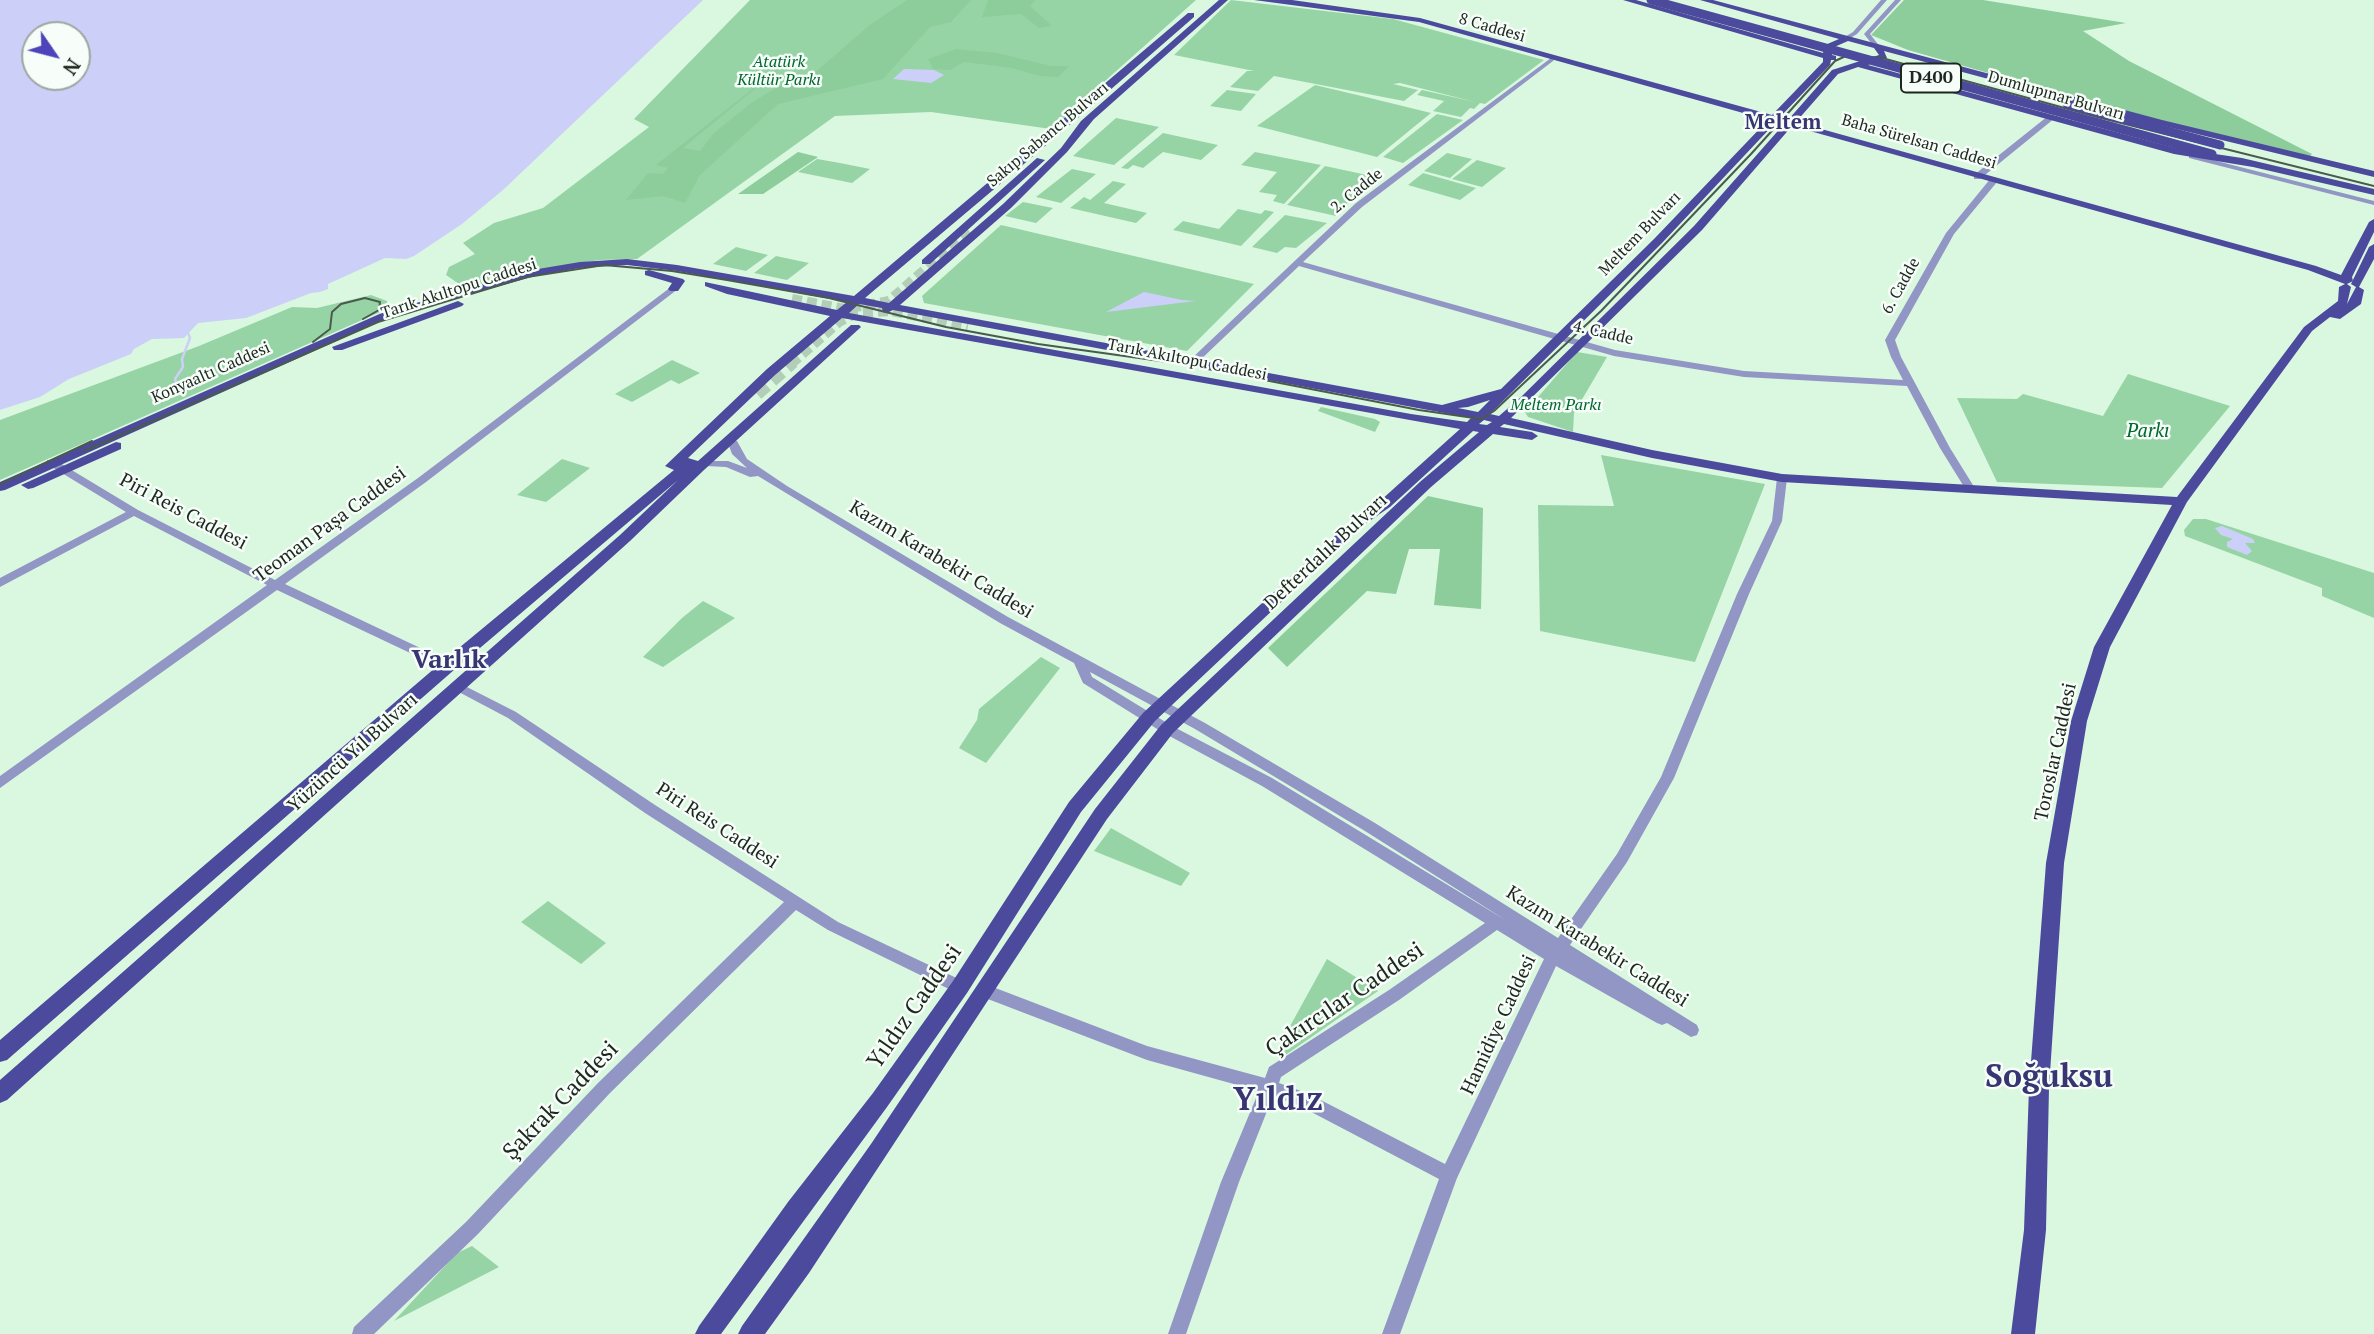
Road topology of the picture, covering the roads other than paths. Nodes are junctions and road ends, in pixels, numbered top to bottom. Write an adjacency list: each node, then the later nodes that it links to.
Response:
1 (1209, 0): 23 (main road, Sakıp Sabancı Bulvarı)
2 (1224, 0): 20 (main road, Sakıp Sabancı Bulvarı)
3 (1258, 0): 18 (main road, 8 Caddesi)
4 (1275, 0): 22 (main road, Baha Sürelsan Caddesi)
5 (1627, 0): 15 (main road)
6 (1651, 0): 29 (main road, Dumlupınar Bulvarı / D400, bridge)
7 (1684, 0): 28 (main road, Dumlupınar Bulvarı, bridge)
8 (1704, 0): 11 (main road)
9 (1884, 0): 13 (street)
10 (1898, 0): 16 (street)
11 (1803, 28): 12 (main road); 15 (main road)
12 (1818, 32): 13 (street); 14 (main road)
13 (1855, 33): 14 (street)
14 (1845, 39): 16 (main road); 17 (main road, Meltem Bulvarı)
15 (1773, 40): 17 (main road)
16 (1878, 48): 19 (main road, Meltem Bulvarı); 26 (main road)
17 (1826, 57): 19 (main road); 22 (main road, Meltem Bulvarı)
18 (1551, 60): 22 (main road, Baha Sürelsan Caddesi); 39 (street, 2. Cadde)
19 (1856, 64): 21 (main road); 24 (main road, Meltem Bulvarı)
20 (1091, 117): 23 (main road, Sakıp Sabancı Bulvarı); 25 (main road)
21 (2051, 118): 27 (main road); 31 (street)
22 (1774, 120): 24 (main road, Baha Sürelsan Caddesi); 55 (main road, Meltem Bulvarı)
23 (1068, 122): 46 (main road)
24 (1789, 124): 31 (main road, Baha Sürelsan Caddesi); 56 (main road, Meltem Bulvarı)
25 (1081, 129): 37 (main road); 44 (main road)
26 (2209, 134): 28 (main road); 30 (main road)
27 (2174, 151): 29 (main road); 35 (street)
28 (2277, 159): 33 (main road, Dumlupınar Bulvarı)
29 (2252, 164): 34 (main road, Dumlupınar Bulvarı / D400)
30 (2374, 174)
31 (1978, 176): 32 (main road, Baha Sürelsan Caddesi)
32 (1994, 181): 42 (main road, Baha Sürelsan Caddesi); 42 (main road, Baha Sürelsan Caddesi); 59 (street, 6. Cadde)
33 (2374, 181)
34 (2374, 195)
35 (2374, 203)
36 (2374, 222): 42 (main road, Toroslar Caddesi)
37 (972, 228)
38 (2374, 247): 42 (main road, Toroslar Caddesi)
39 (1297, 263): 55 (street, 4. Cadde); 58 (street, 2. Cadde)
40 (649, 273): 41 (main road); 43 (main road); 47 (main road, Tarık Akıltopu Caddesi)
41 (706, 283): 43 (main road); 45 (main road); 51 (main road)
42 (2349, 283): 83 (main road, Toroslar Caddesi)
43 (674, 289): 88 (street, Teoman Paşa Caddesi)
44 (910, 289): 48 (main road); 49 (main road)
45 (792, 299)
46 (857, 300): 47 (main road, Tarık Akıltopu Caddesi); 48 (main road, Tarık Akıltopu Caddesi); 51 (main road)
47 (447, 301): 54 (main road, Tarık Akıltopu Caddesi); 75 (main road, Konyaaltı Caddesi)
48 (890, 306): 49 (main road, Tarık Akıltopu Caddesi); 50 (main road)
49 (943, 316): 57 (main road, Tarık Akıltopu Caddesi)
50 (876, 319): 51 (main road); 51 (main road, Tarık Akıltopu Caddesi); 52 (main road, Tarık Akıltopu Caddesi)
51 (851, 324): 52 (main road); 71 (main road); 85 (main road, Yüzüncü Yıl Bulvarı); 86 (main road, Yüzüncü Yıl Bulvarı)
52 (900, 324): 66 (main road, Tarık Akıltopu Caddesi)
53 (968, 326): 57 (main road)
54 (364, 337): 77 (main road, Konyaaltı Caddesi)
55 (1561, 339): 56 (street, 4. Cadde); 60 (main road, Meltem Bulvarı)
56 (1581, 345): 59 (street, 4. Cadde); 62 (main road, Meltem Bulvarı)
57 (1166, 356): 58 (main road, Tarık Akıltopu Caddesi)
58 (1194, 360): 63 (main road, Tarık Akıltopu Caddesi)
59 (1910, 383): 81 (street, 6. Cadde)
60 (1503, 393): 63 (main road); 64 (main road, Meltem Bulvarı)
61 (757, 394): 85 (main road)
62 (1525, 400): 65 (main road, Meltem Bulvarı); 69 (main road)
63 (1432, 407): 64 (main road, Tarık Akıltopu Caddesi)
64 (1480, 416): 65 (main road, Tarık Akıltopu Caddesi); 67 (main road, Meltem Bulvarı)
65 (1502, 420): 68 (main road, Defterdalık Bulvarı); 69 (main road, Tarık Akıltopu Caddesi)
66 (1427, 421): 67 (main road, Tarık Akıltopu Caddesi); 72 (main road)
67 (1468, 428): 68 (main road, Tarık Akıltopu Caddesi); 72 (main road, Defterdalık Bulvarı)
68 (1489, 430): 70 (main road, Tarık Akıltopu Caddesi); 73 (main road, Defterdalık Bulvarı)
69 (1545, 431): 74 (main road, Tarık Akıltopu Caddesi)
70 (1509, 433): 73 (main road); 74 (main road, Tarık Akıltopu Caddesi)
71 (733, 443): 76 (main road); 80 (street)
72 (1448, 448): 91 (main road, Defterdalık Bulvarı)
73 (1467, 449): 91 (main road, Defterdalık Bulvarı)
74 (1652, 454): 78 (main road)
75 (51, 463): 77 (street, Piri Reis Caddesi); 79 (main road, Konyaaltı Caddesi)
76 (710, 464): 80 (street, Kazım Karabekir Caddesi); 86 (main road)
77 (64, 469): 82 (main road, Konyaaltı Caddesi); 84 (street, Piri Reis Caddesi)
78 (1782, 478): 81 (main road); 95 (street, Hamidiye Caddesi)
79 (0, 487)
80 (783, 488): 91 (street, Kazım Karabekir Caddesi)
81 (1971, 490): 83 (main road)
82 (0, 498)
83 (2180, 501): 107 (main road, Toroslar Caddesi)
84 (135, 512): 87 (street); 88 (street, Piri Reis Caddesi)
85 (624, 516): 89 (main road, Yüzüncü Yıl Bulvarı)
86 (643, 520): 90 (main road, Yüzüncü Yıl Bulvarı)
87 (0, 583)
88 (277, 586): 89 (street, Piri Reis Caddesi); 92 (street, Teoman Paşa Caddesi)
89 (448, 666): 98 (main road, Yüzüncü Yıl Bulvarı)
90 (459, 687): 93 (street, Piri Reis Caddesi); 100 (main road, Yüzüncü Yıl Bulvarı)
91 (1164, 717): 94 (street, Kazım Karabekir Caddesi); 95 (street, Kazım Karabekir Caddesi); 96 (main road, Yıldız Caddesi); 97 (main road)
92 (0, 783)
93 (795, 901): 96 (street, Piri Reis Caddesi); 102 (street, Şakrak Caddesi)
94 (1496, 923): 95 (street, Kazım Karabekir Caddesi); 99 (street, Çakırcılar Caddesi)
95 (1556, 951): 95 (street, Kazım Karabekir Caddesi); 101 (street, Hamidiye Caddesi)
96 (960, 987): 103 (main road, Yıldız Caddesi)
97 (985, 991): 99 (street); 104 (main road)
98 (0, 1053)
99 (1267, 1086): 101 (street); 105 (street, Çakırcılar Caddesi)
100 (0, 1093)
101 (1449, 1175): 106 (street, Hamidiye Caddesi)
102 (361, 1334)
103 (706, 1334)
104 (750, 1334)
105 (1177, 1334)
106 (1391, 1334)
107 (2023, 1334)

